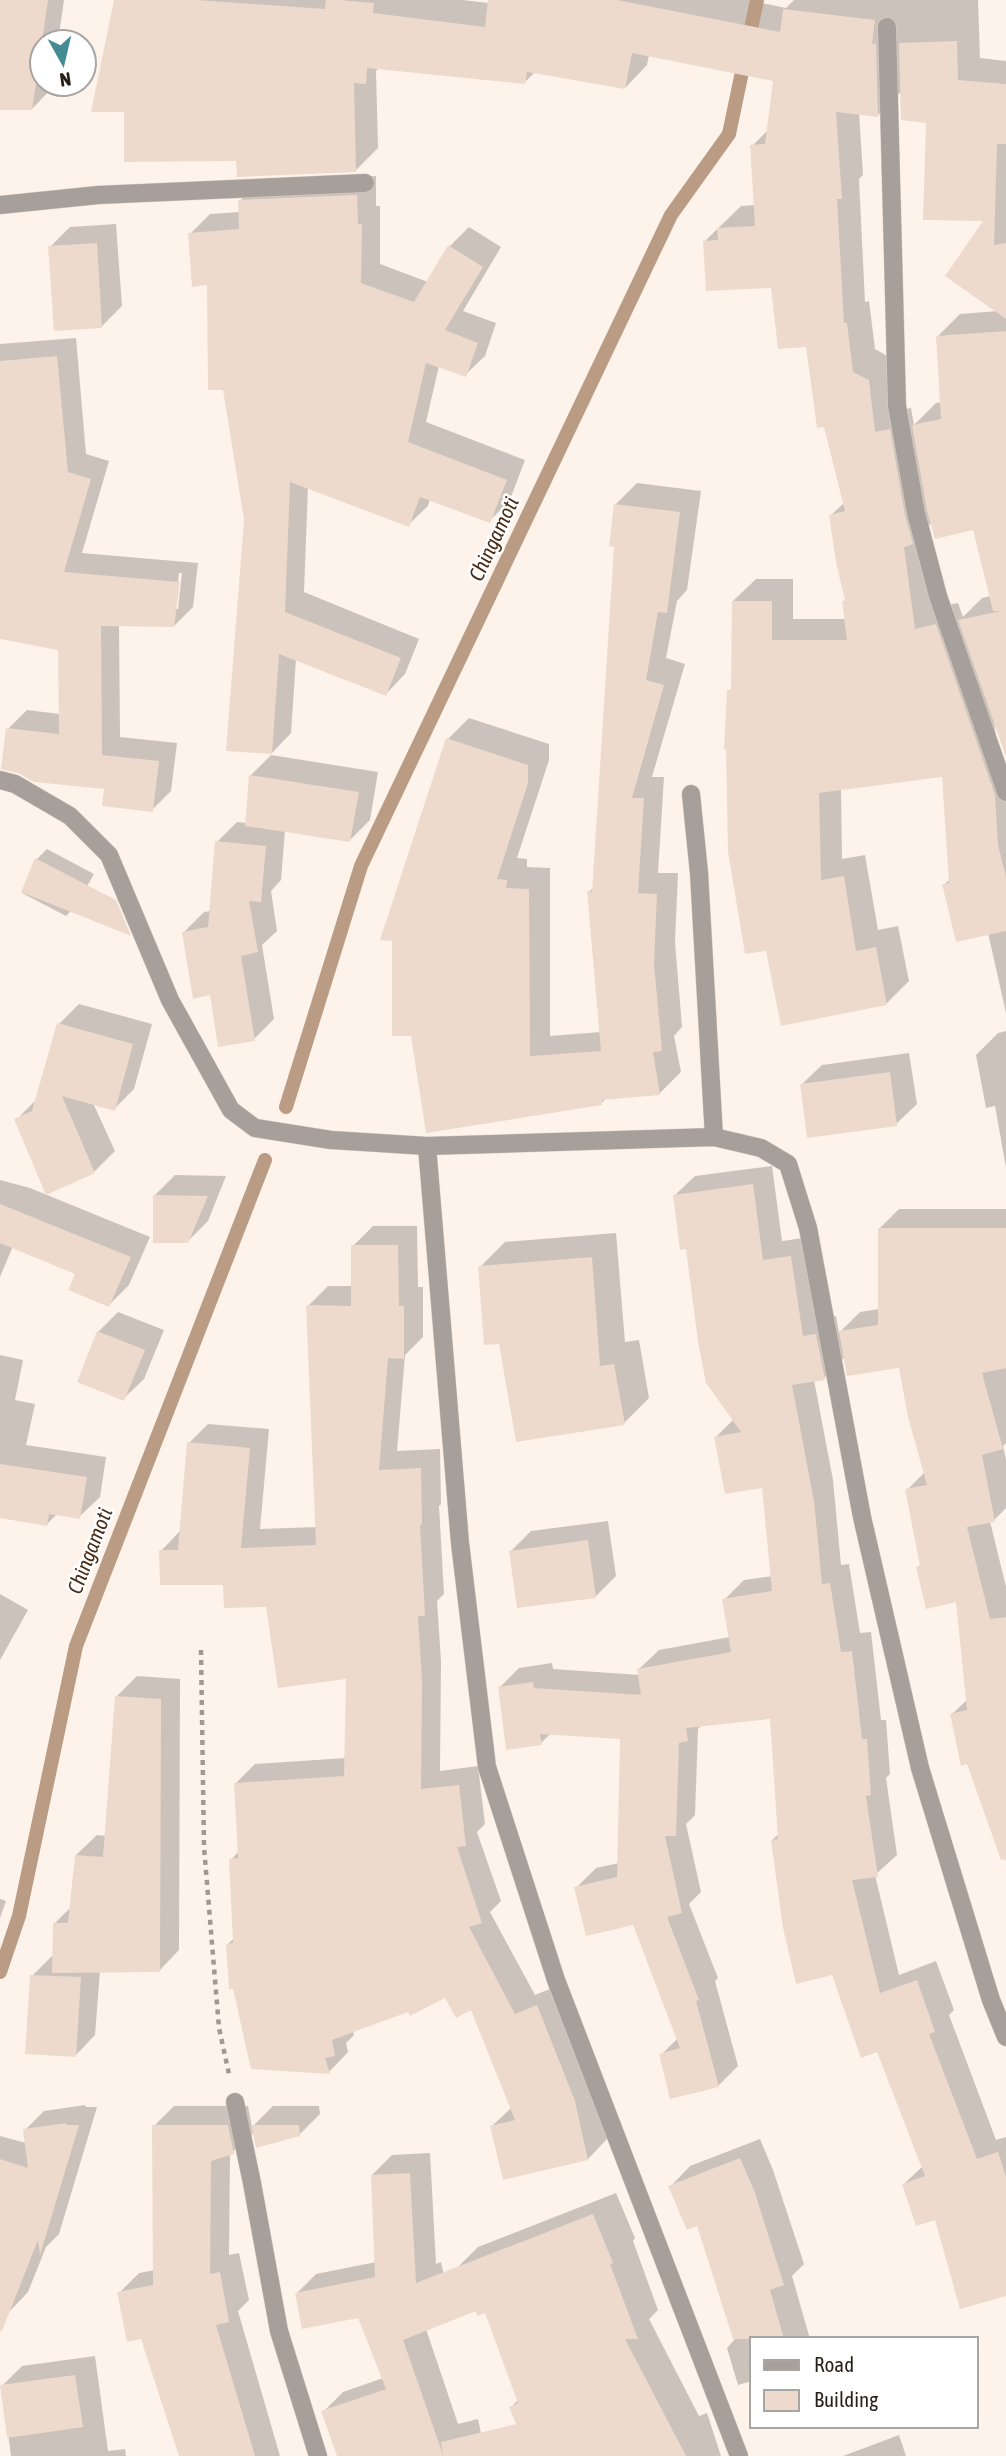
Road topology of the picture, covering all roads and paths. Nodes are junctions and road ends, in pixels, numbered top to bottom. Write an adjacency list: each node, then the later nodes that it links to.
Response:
1 (887, 27): 5 (street)
2 (365, 183): 3 (street)
3 (0, 205)
4 (0, 780): 8 (street)
5 (1006, 792)
6 (691, 794): 7 (street)
7 (714, 1137): 8 (street); 10 (street)
8 (427, 1146): 13 (street)
9 (201, 1650): 11 (path)
10 (1006, 2038)
11 (234, 2102): 12 (street)
12 (318, 2456)
13 (739, 2456)

